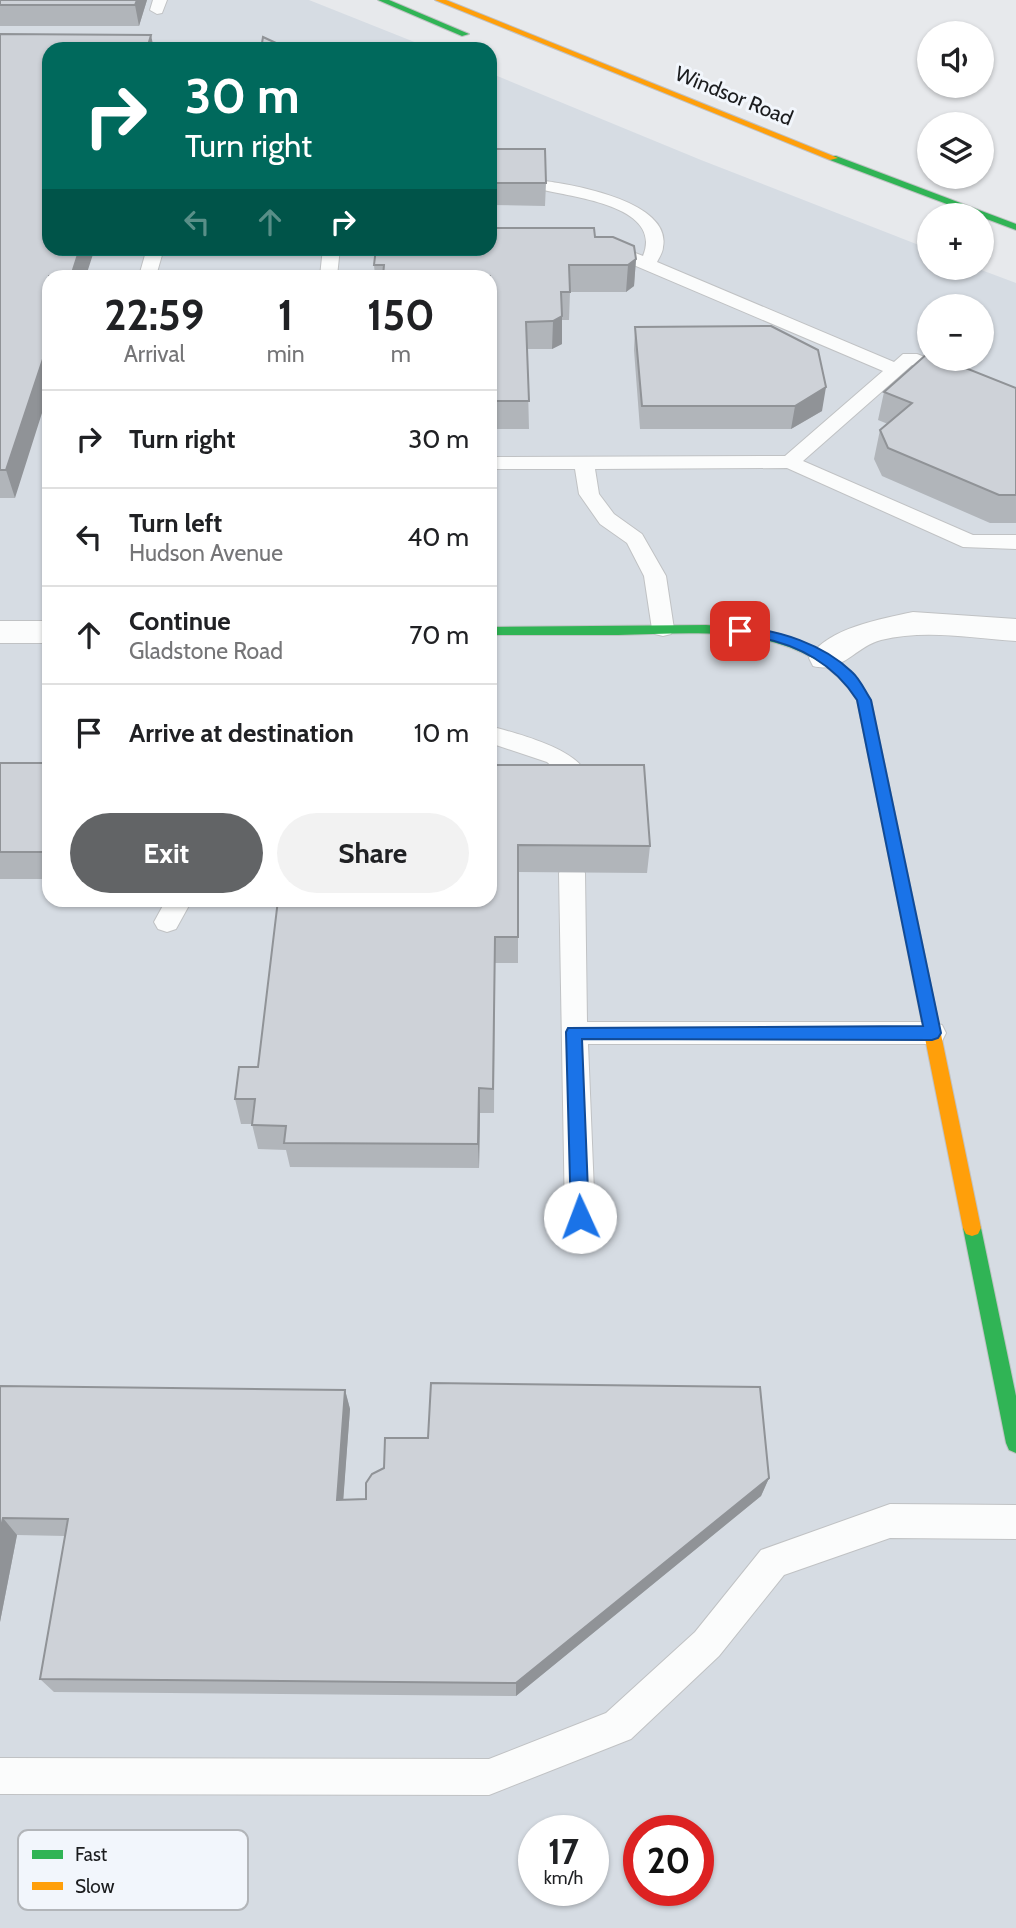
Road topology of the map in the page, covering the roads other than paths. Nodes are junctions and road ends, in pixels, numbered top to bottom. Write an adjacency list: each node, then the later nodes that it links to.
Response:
1 (382, 0): 3 (main road)
2 (439, 0): 5 (main road, Windsor Road)
3 (479, 40)
4 (545, 186): 7 (lane)
5 (1016, 227)
6 (586, 240): 7 (lane)
7 (648, 264): 8 (lane)
8 (897, 370): 9 (lane); 11 (lane)
9 (1016, 400)
10 (584, 462): 11 (lane); 12 (lane); 14 (lane)
11 (790, 462): 13 (lane)
12 (497, 463)
13 (1016, 542)
14 (663, 629): 16 (main road); 19 (main road)
15 (1016, 630): 19 (street)
16 (497, 631)
17 (0, 632): 18 (street)
18 (42, 632)
19 (825, 658): 24 (main road)
20 (497, 736): 21 (lane)
21 (577, 792)
22 (572, 873): 23 (lane)
23 (574, 1032): 24 (lane); 25 (lane)
24 (932, 1033): 26 (main road)
25 (580, 1217)
26 (1016, 1443)
27 (1016, 1522): 28 (lane)
28 (0, 1776)

